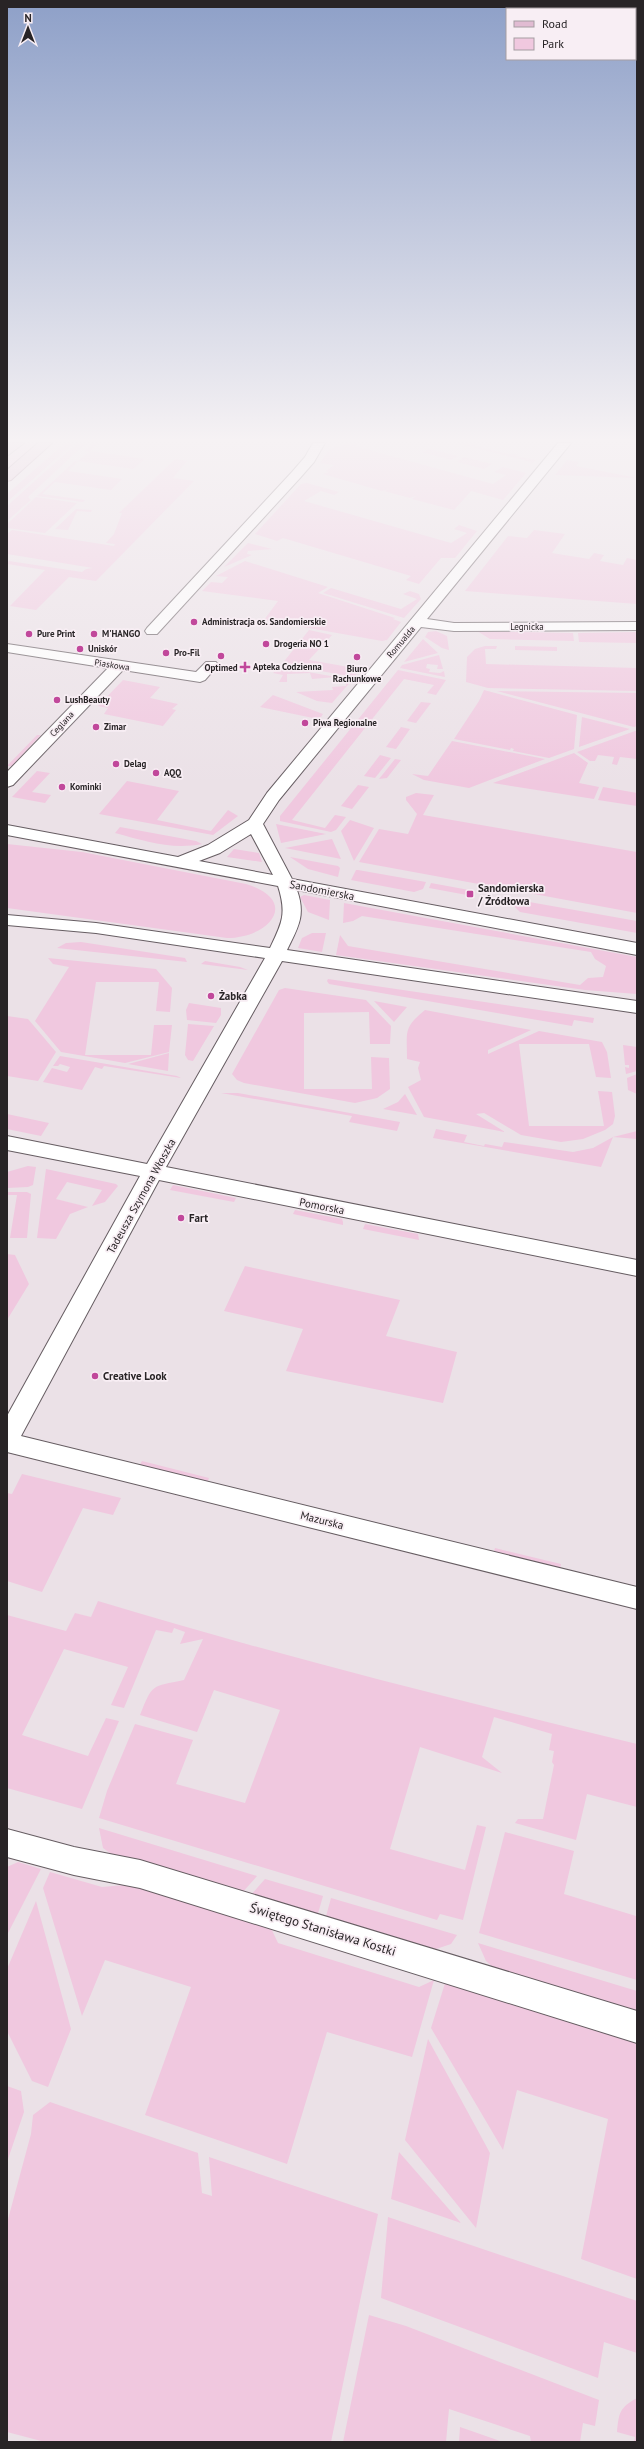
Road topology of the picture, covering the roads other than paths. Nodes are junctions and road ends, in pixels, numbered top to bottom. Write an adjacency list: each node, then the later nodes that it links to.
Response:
1 (220, 557): 5 (street)
2 (471, 557): 3 (street, Romualda)
3 (418, 622): 4 (street, Legnicka); 10 (street, Romualda)
4 (637, 626)
5 (152, 631)
6 (7, 648): 8 (street, Piaskowa)
7 (211, 665): 8 (street, Piaskowa)
8 (118, 666): 9 (street, Ceglana)
9 (7, 782)
10 (254, 824): 12 (street, Romualda); 13 (street)
11 (7, 830): 12 (street, Sandomierska)
12 (178, 863): 13 (street, Sandomierska)
13 (285, 883): 15 (street, Sandomierska); 16 (street)
14 (7, 920): 16 (street)
15 (637, 949)
16 (277, 955): 17 (street); 19 (street, Tadeusza Szymona Włoszka)
17 (637, 1007)
18 (7, 1143): 19 (street, Pomorska)
19 (154, 1173): 20 (street, Pomorska); 21 (street, Tadeusza Szymona Włoszka)
20 (637, 1268)
21 (7, 1440): 22 (street, Mazurska)
22 (637, 1598)
23 (7, 1843): 24 (street, Świętego Stanisława Kostki)
24 (637, 2027)

